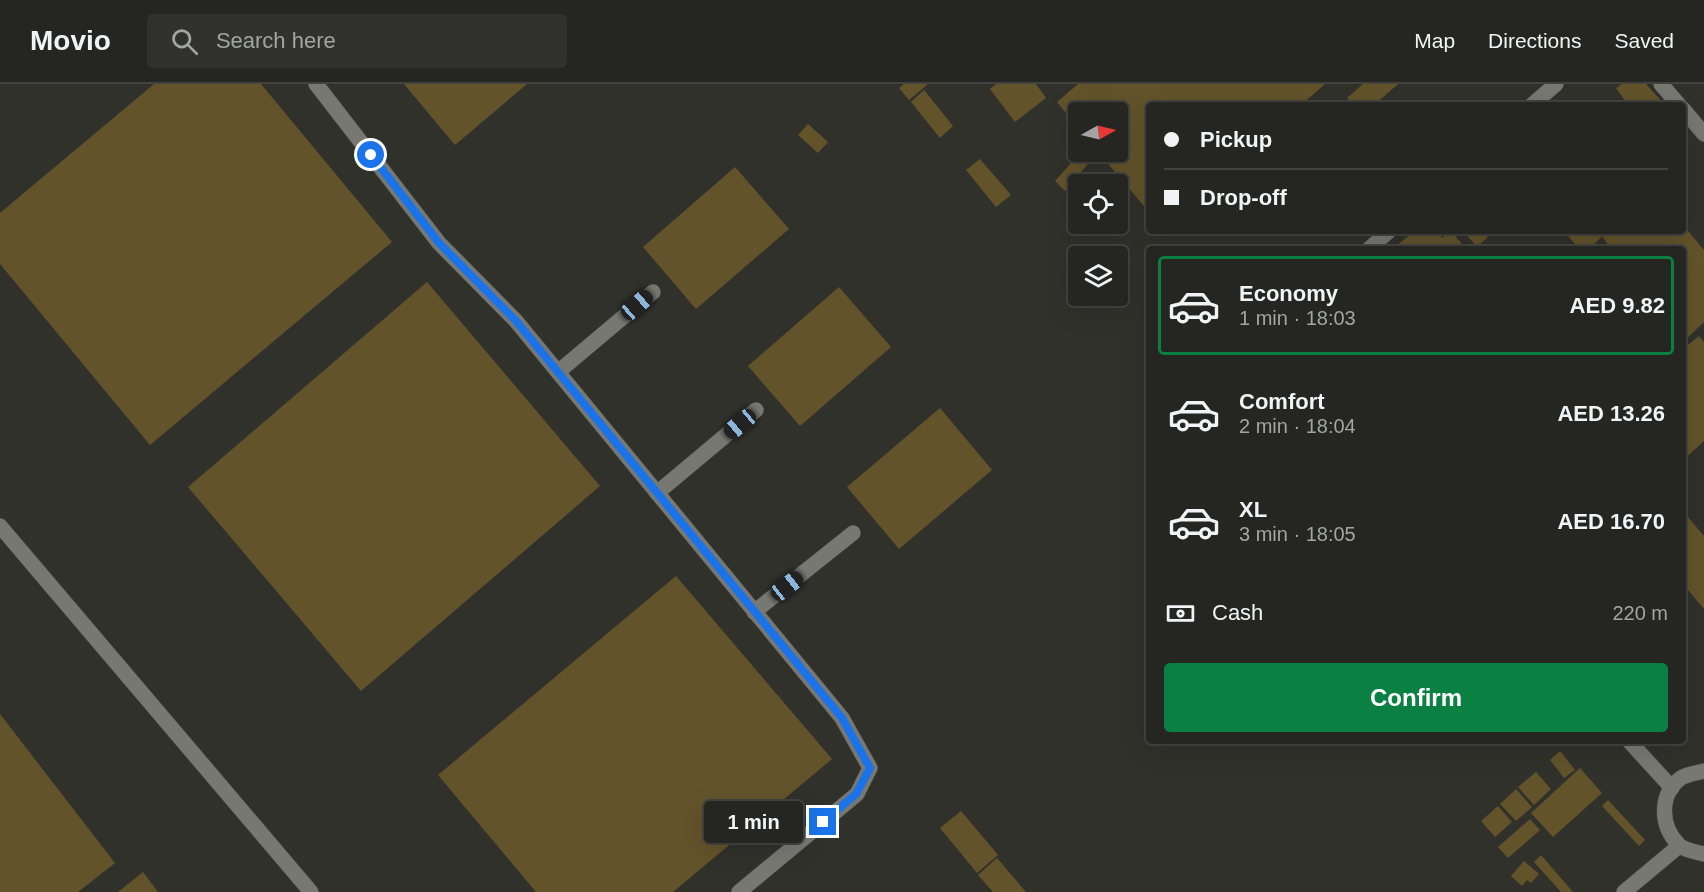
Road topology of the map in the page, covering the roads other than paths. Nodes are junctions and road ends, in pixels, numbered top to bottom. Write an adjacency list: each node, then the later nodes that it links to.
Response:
1 (316, 84): 11 (lane)
2 (1556, 84): 4 (lane)
3 (1661, 84): 5 (lane)
4 (1535, 102)
5 (1676, 102)
6 (1686, 113): 7 (lane)
7 (1704, 134)
8 (1386, 234): 9 (lane)
9 (1372, 246)
10 (653, 292): 11 (lane)
11 (558, 372): 13 (lane)
12 (756, 410): 13 (lane)
13 (657, 493): 16 (lane)
14 (0, 526): 22 (lane)
15 (853, 533): 16 (lane)
16 (754, 612): 23 (lane)
17 (1632, 744): 19 (lane)
18 (1704, 771): 19 (lane)
19 (1672, 788): 20 (lane)
20 (1679, 846): 21 (lane); 24 (lane)
21 (1704, 855)
22 (311, 892)
23 (739, 892)
24 (1624, 892)

